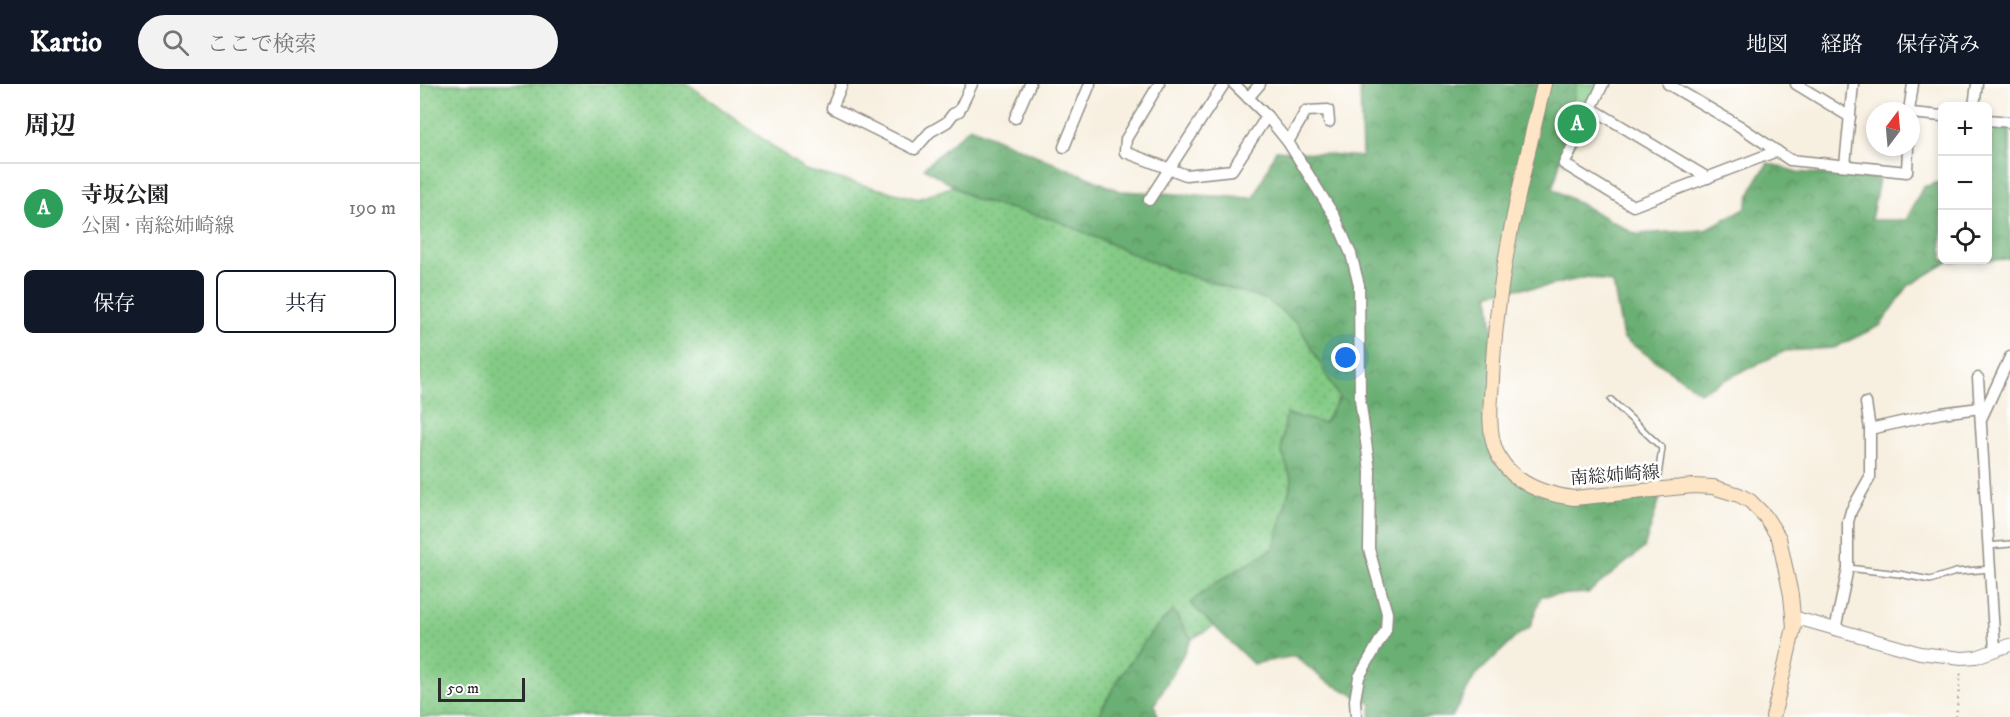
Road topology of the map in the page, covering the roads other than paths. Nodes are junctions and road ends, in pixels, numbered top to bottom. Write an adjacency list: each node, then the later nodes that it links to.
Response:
1 (843, 84): 2 (street)
2 (972, 84)
3 (1030, 84): 24 (street)
4 (1090, 84): 29 (street)
5 (1159, 84): 33 (street)
6 (1224, 84): 33 (street)
7 (1234, 84): 16 (street)
8 (1260, 84): 16 (street)
9 (1544, 84): 43 (main road, 南総姉崎線)
10 (1604, 84): 19 (street)
11 (1668, 84): 30 (street)
12 (1796, 84): 23 (street)
13 (1853, 84): 23 (street)
14 (1913, 84): 17 (street)
15 (1977, 84): 18 (street)
16 (1248, 98): 21 (street)
17 (1911, 102)
18 (1975, 102)
19 (1592, 108): 34 (street); 34 (street)
20 (1920, 113): 22 (street)
21 (1266, 116): 28 (street); 33 (street)
22 (1938, 116)
23 (1850, 117): 32 (street)
24 (1015, 118)
25 (1992, 120): 27 (street)
26 (1329, 122): 28 (street)
27 (2010, 122)
28 (1288, 142): 52 (street)
29 (1064, 147)
30 (1777, 151): 32 (street); 34 (street)
31 (1908, 156): 32 (street)
32 (1845, 165)
33 (1169, 170): 35 (street)
34 (1708, 177)
35 (1149, 200)
36 (2010, 357): 41 (street)
37 (1978, 378): 40 (street)
38 (1611, 400): 43 (lane)
39 (1866, 403): 42 (street)
40 (1980, 408): 41 (street); 42 (street)
41 (1980, 420): 45 (street)
42 (1870, 429): 46 (street)
43 (1656, 490): 48 (main road, 南総姉崎線)
44 (2010, 544): 45 (lane)
45 (1988, 546): 47 (street)
46 (1848, 568): 47 (lane); 49 (street)
47 (1990, 569): 51 (street)
48 (1793, 617): 49 (street); 53 (main road, 南総姉崎線)
49 (1835, 630): 51 (street)
50 (2010, 645): 51 (street)
51 (1995, 650)
52 (1356, 717)
53 (1773, 717)

